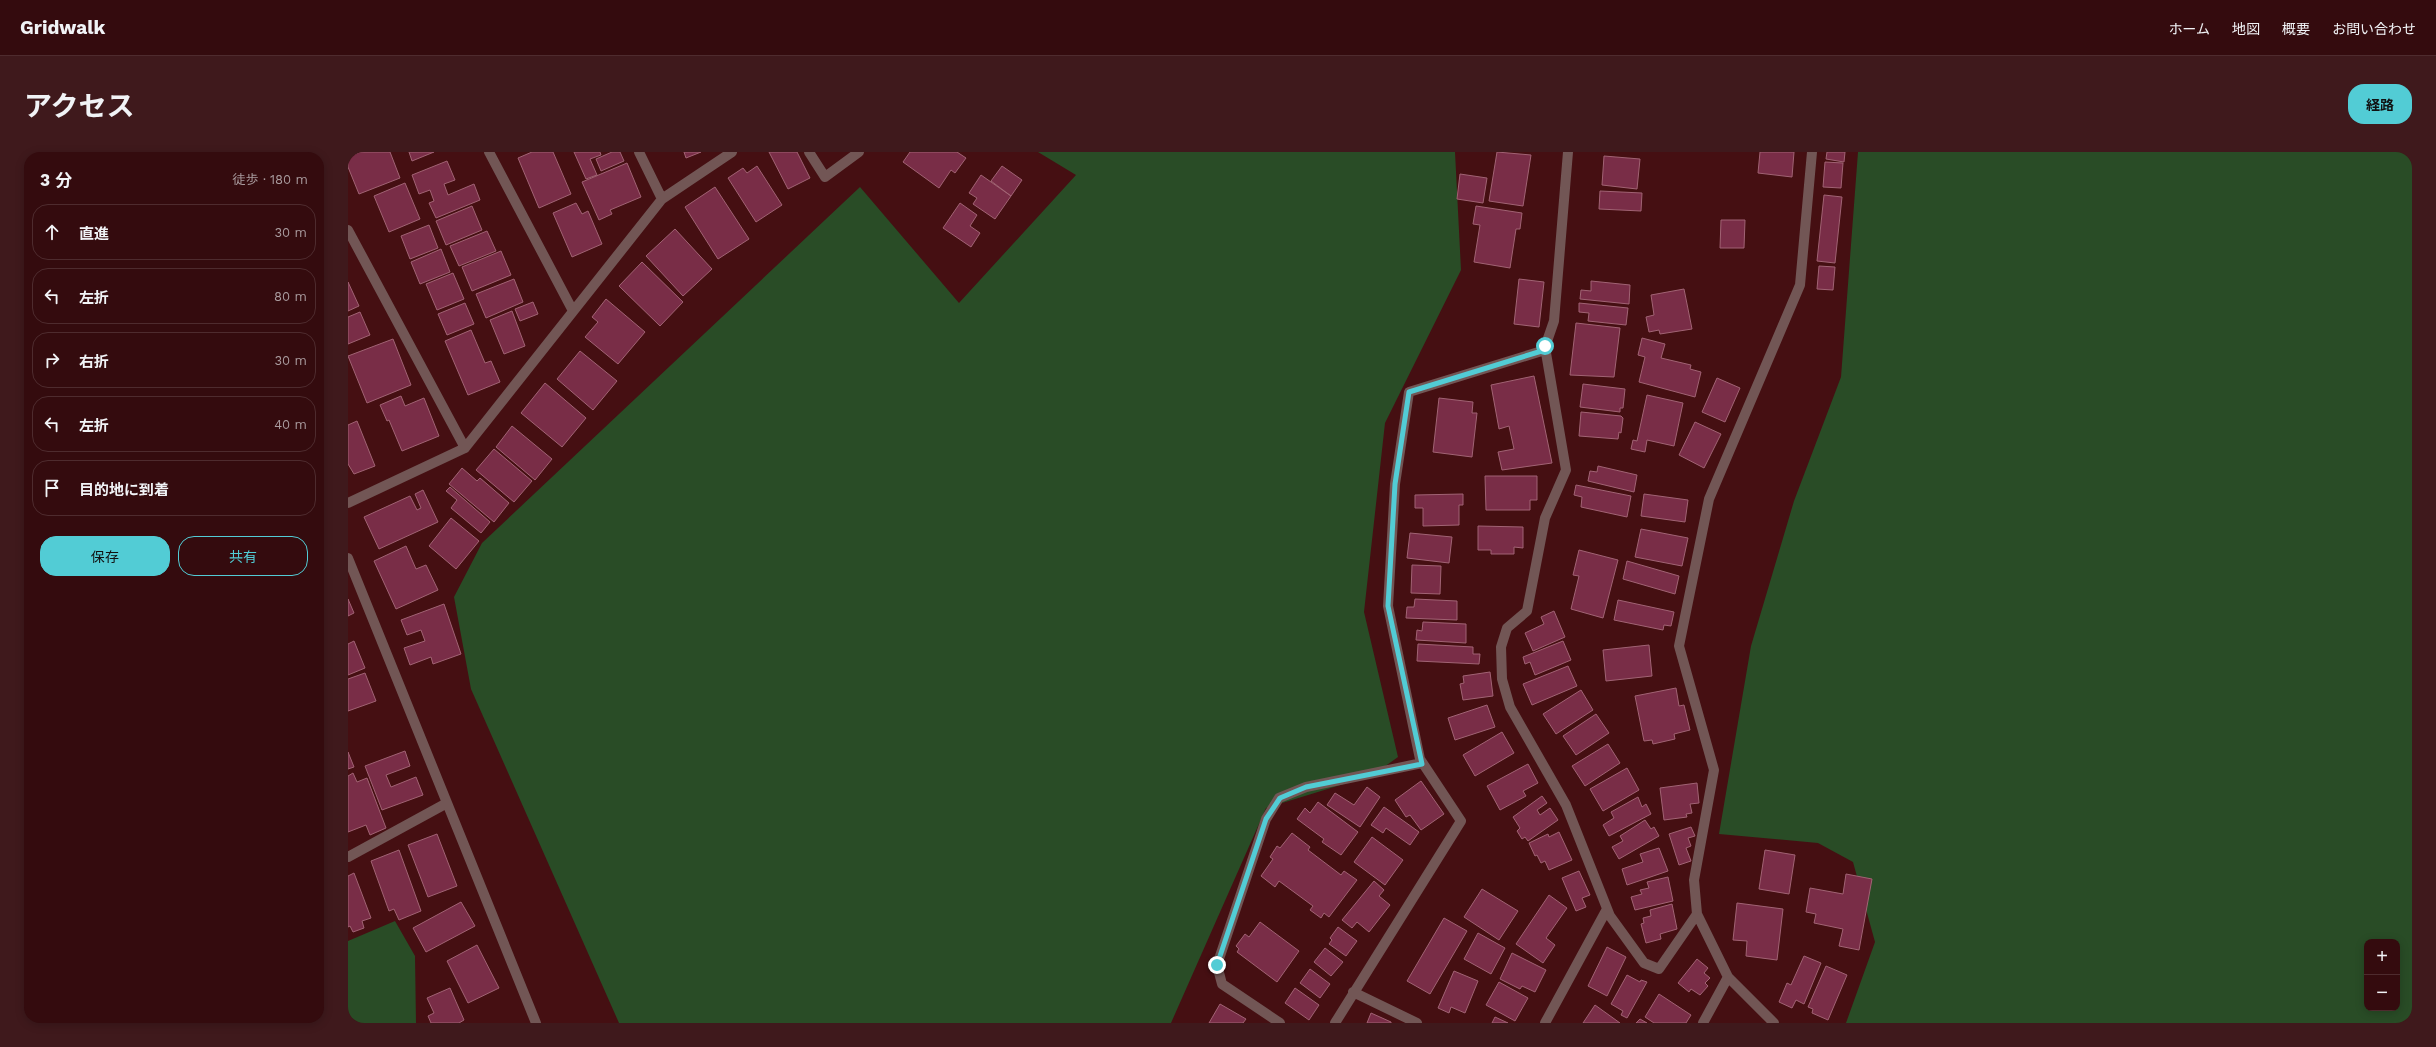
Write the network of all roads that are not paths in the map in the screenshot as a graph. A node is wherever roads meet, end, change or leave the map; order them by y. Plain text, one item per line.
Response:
1 (489, 152) edge
2 (639, 152) edge
3 (732, 152) edge
4 (809, 152) edge
5 (859, 152) edge
6 (1568, 152) edge
7 (1812, 152) edge
8 (662, 199) junction
9 (348, 230) edge
10 (573, 310) junction
11 (1545, 350) junction
12 (464, 448) junction
13 (348, 503) edge
14 (348, 558) edge
15 (1422, 764) junction
16 (447, 803) junction
17 (348, 857) edge
18 (1608, 909) junction
19 (1697, 914) junction
20 (1728, 977) junction
21 (1353, 992) junction
22 (536, 1023) edge
23 (1280, 1023) edge
24 (1335, 1023) edge
25 (1417, 1023) edge
26 (1545, 1023) edge
27 (1703, 1023) edge
28 (1774, 1023) edge

1 - 10 street
2 - 8 street
3 - 8 street
4 - 5 street
6 - 11 street
7 - 19 street
8 - 10 street
9 - 12 street
10 - 12 street
11 - 15 street
11 - 18 street
12 - 13 street
14 - 16 street
15 - 21 street
15 - 23 street
16 - 17 street
16 - 22 street
18 - 19 street
18 - 26 street
19 - 20 street
20 - 27 street
20 - 28 street
21 - 24 street
21 - 25 street

